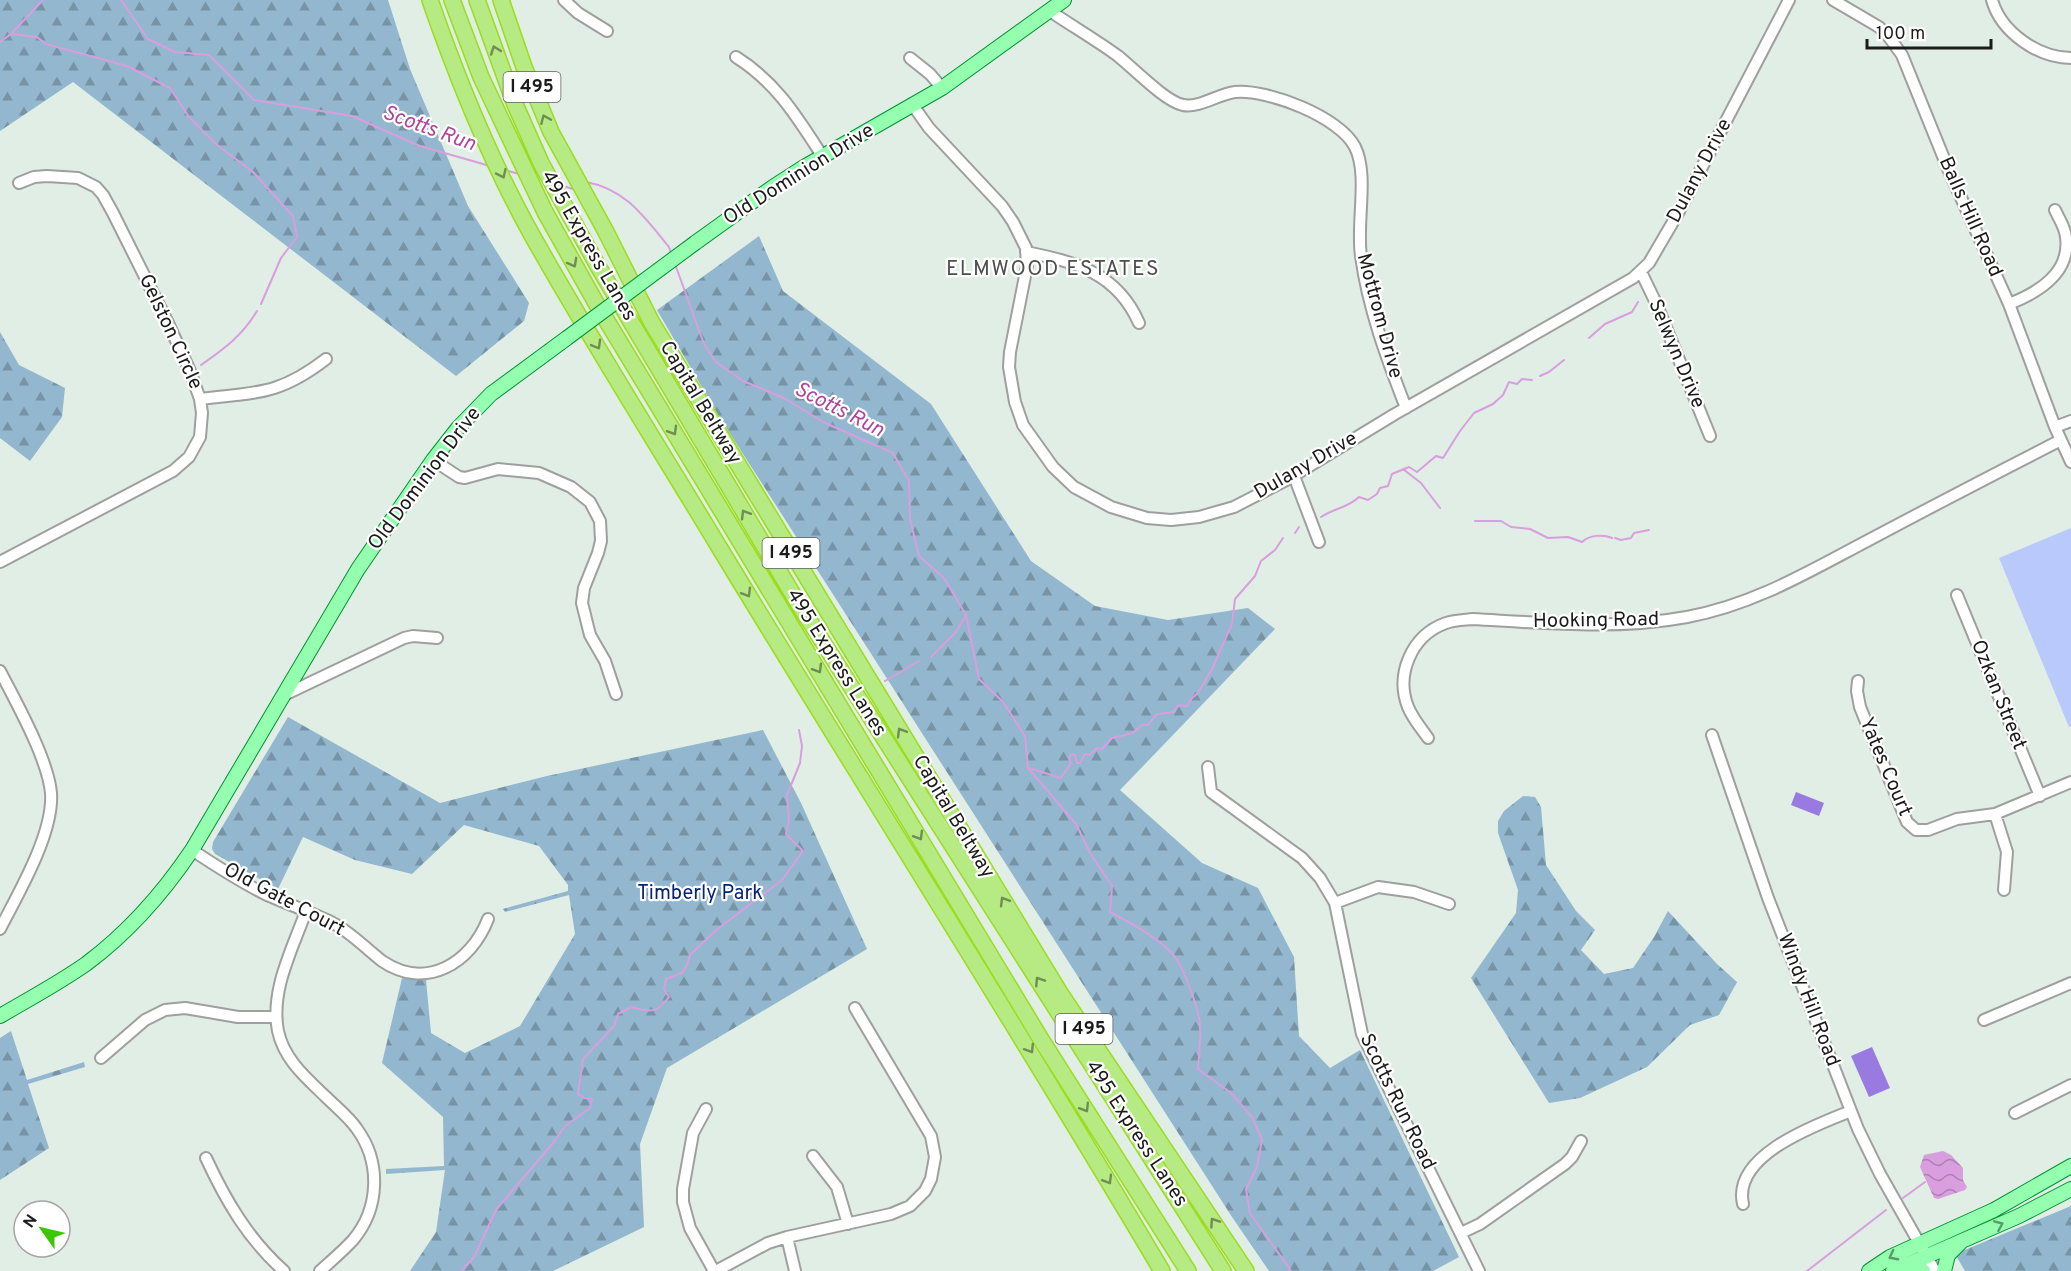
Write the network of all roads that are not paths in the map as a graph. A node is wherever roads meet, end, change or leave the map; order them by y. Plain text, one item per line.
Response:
1 (430, 0) edge
2 (452, 0) edge
3 (477, 0) edge
4 (501, 0) edge
5 (564, 0) edge
6 (1064, 0) edge
7 (1789, 0) edge
8 (1833, 0) edge
9 (1992, 0) edge
10 (1050, 11) junction
11 (607, 31) dead end
12 (736, 57) dead end
13 (910, 58) dead end
14 (2071, 58) edge
15 (942, 88) junction
16 (912, 104) junction
17 (823, 157) junction
18 (19, 183) dead end
19 (2055, 210) dead end
20 (1026, 252) junction
21 (1641, 272) junction
22 (2008, 304) junction
23 (1139, 323) dead end
24 (326, 359) dead end
25 (200, 399) junction
26 (1406, 408) junction
27 (2071, 421) edge
28 (2055, 428) junction
29 (1710, 436) dead end
30 (2061, 440) junction
31 (433, 460) junction
32 (2071, 462) edge
33 (1294, 476) junction
34 (1319, 542) dead end
35 (0, 562) edge
36 (1957, 595) dead end
37 (437, 638) dead end
38 (0, 671) edge
39 (1858, 681) dead end
40 (616, 694) dead end
41 (282, 696) junction
42 (1712, 735) dead end
43 (1428, 738) dead end
44 (1208, 767) dead end
45 (2071, 782) edge
46 (2040, 796) junction
47 (1995, 814) junction
48 (192, 850) junction
49 (2004, 890) dead end
50 (1335, 903) junction
51 (1449, 904) dead end
52 (306, 911) junction
53 (488, 919) dead end
54 (0, 929) edge
55 (2071, 983) edge
56 (855, 1008) dead end
57 (0, 1016) edge
58 (276, 1017) junction
59 (1984, 1020) dead end
60 (101, 1058) dead end
61 (2071, 1085) edge
62 (706, 1109) dead end
63 (1851, 1111) junction
64 (2015, 1113) dead end
65 (1581, 1141) dead end
66 (813, 1156) dead end
67 (206, 1158) dead end
68 (2071, 1166) edge
69 (2071, 1189) edge
70 (1743, 1204) dead end
71 (848, 1224) junction
72 (1461, 1233) junction
73 (1970, 1236) junction
74 (788, 1237) junction
75 (1922, 1250) junction
76 (284, 1271) edge
77 (320, 1271) edge
78 (715, 1271) edge
79 (795, 1271) edge
80 (1162, 1271) edge
81 (1188, 1271) edge
82 (1223, 1271) edge
83 (1246, 1271) edge
84 (1479, 1271) edge
85 (1869, 1271) edge
86 (1893, 1271) edge
87 (1899, 1271) edge
88 (1923, 1271) edge
89 (1935, 1271) edge
90 (1944, 1271) edge

1 -> 80 highway, I 495
2 -> 81 highway, 495 Express Lanes / I 495
82 -> 3 highway, 495 Express Lanes / I 495
83 -> 4 highway, Capital Beltway / I 495
5 - 11 street
6 - 10 main road, Old Dominion Drive
7 - 21 street, Dulany Drive
8 - 22 street, Balls Hill Road
9 - 14 street
10 - 15 main road, Old Dominion Drive
10 - 26 street, Mottrom Drive
12 - 17 street
13 - 15 street
15 - 16 main road, Old Dominion Drive
16 - 17 main road, Old Dominion Drive
16 - 20 street, Dulany Drive
17 - 31 main road, Old Dominion Drive, bridge
18 - 25 street, Gelston Circle
19 - 22 street
20 - 23 street
20 - 33 street, Dulany Drive
21 - 26 street, Dulany Drive
21 - 29 street, Selwyn Drive
22 - 28 street, Balls Hill Road
24 - 25 street
25 - 35 street, Gelston Circle
26 - 33 street, Dulany Drive
27 - 28 street
28 - 30 street, Balls Hill Road
30 - 32 street, Balls Hill Road
30 - 43 street, Hooking Road
31 - 40 street
31 - 41 main road, Old Dominion Drive
33 - 34 street
36 - 46 street, Ozkan Street
37 - 41 street
38 - 54 street
39 - 47 street, Yates Court
41 - 48 main road, Old Dominion Drive
42 - 63 street, Windy Hill Road
44 - 50 street, Scotts Run Road
45 - 46 street, Yates Court
46 - 47 street, Yates Court
47 - 49 street
48 - 52 street, Old Gate Court
48 - 57 main road, Old Dominion Drive
50 - 51 street
50 - 72 street, Scotts Run Road
52 - 53 street, Old Gate Court
52 - 58 street
55 - 59 street
56 - 71 street
58 - 60 street
58 - 77 street
61 - 64 street
62 - 78 street
63 - 70 street
63 - 75 street, Windy Hill Road
65 - 72 street
66 - 71 street
67 - 76 street
68 - 75 main road
73 -> 69 main road
71 - 74 street
72 - 84 street, Scotts Run Road
73 - 75 main road
73 - 90 main road
74 - 78 street
74 - 79 street
75 -> 85 main road
75 - 86 main road
75 - 89 street, Windy Hill Road
87 - 88 main road

